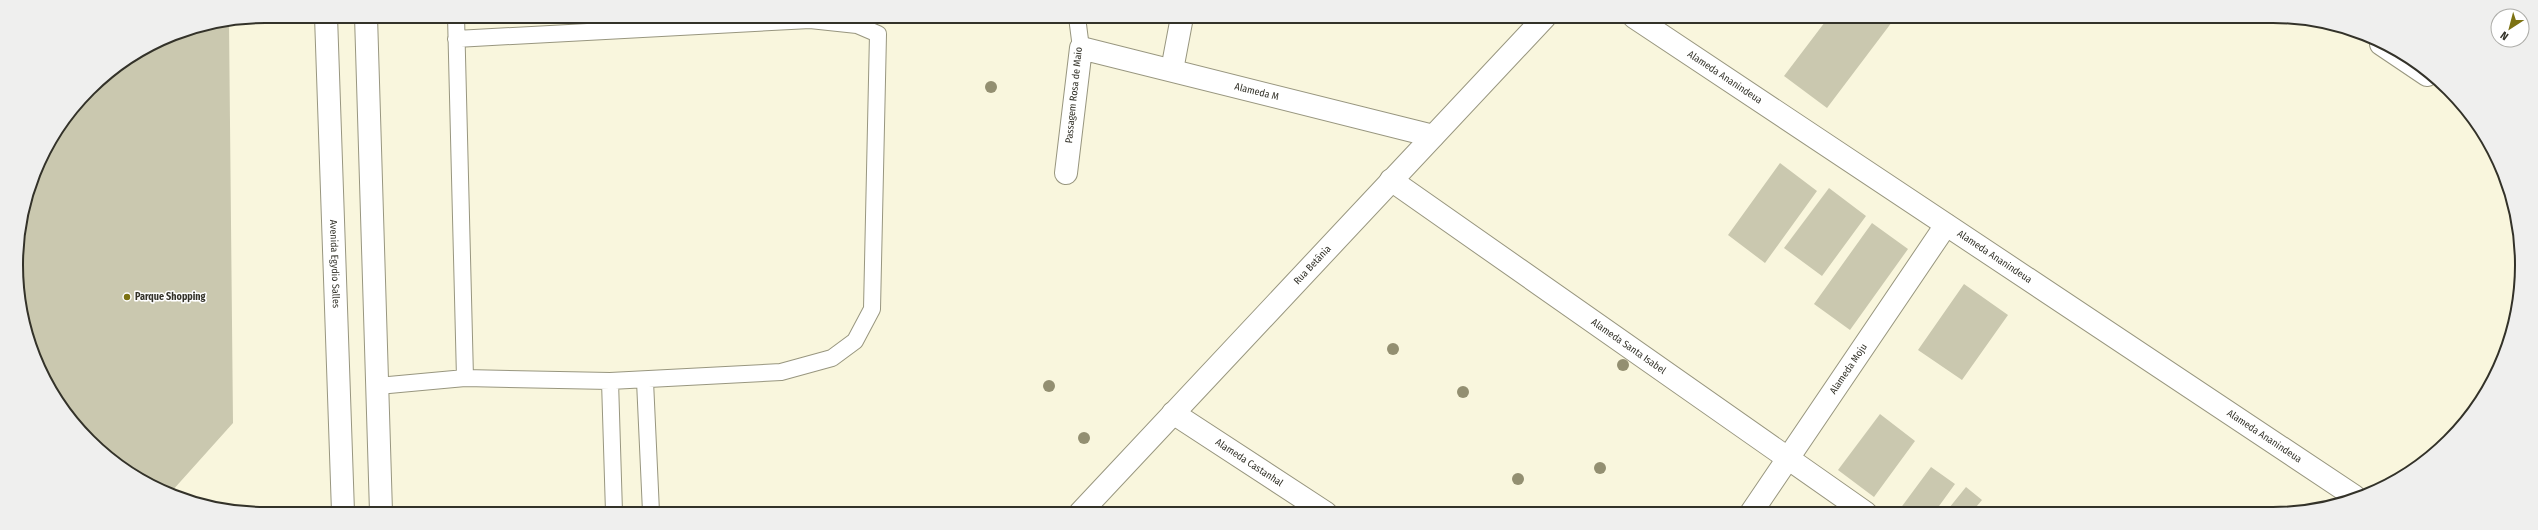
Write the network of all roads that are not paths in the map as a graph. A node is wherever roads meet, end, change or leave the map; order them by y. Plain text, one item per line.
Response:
1 (326, 23) edge
2 (366, 23) edge
3 (456, 23) edge
4 (754, 23) edge
5 (860, 23) edge
6 (1078, 23) edge
7 (1181, 23) edge
8 (1539, 23) edge
9 (1643, 23) edge
10 (456, 39) junction
11 (1081, 48) junction
12 (1172, 70) junction
13 (1433, 136) junction
14 (1066, 172) dead end
15 (1391, 180) junction
16 (1946, 225) junction
17 (465, 378) junction
18 (645, 380) junction
19 (610, 381) junction
20 (378, 386) junction
21 (1173, 413) junction
22 (1788, 459) junction
23 (2351, 494) edge
24 (342, 507) edge
25 (381, 507) edge
26 (614, 507) edge
27 (651, 507) edge
28 (1085, 507) edge
29 (1317, 507) edge
30 (1754, 507) edge
31 (1857, 507) edge

1 - 24 street, Avenida Egydio Salles
2 - 20 street
3 - 10 lane
4 - 10 lane
5 - 18 lane
6 - 11 lane, Passagem Rosa de Maio
7 - 12 street
8 - 13 street, Rua Betânia
9 - 16 street, Alameda Ananindeua
10 - 17 lane
11 - 12 street, Alameda M
11 - 14 street, Passagem Rosa de Maio
12 - 13 street, Alameda M
13 - 15 street, Rua Betânia
15 - 21 street, Rua Betânia
15 - 22 street, Alameda Santa Isabel
16 - 22 street, Alameda Moju
16 - 23 street, Alameda Ananindeua
17 - 19 lane
17 - 20 lane
18 - 19 lane
18 - 27 lane
19 - 26 lane
20 - 25 street
21 - 28 street, Rua Betânia
21 - 29 street, Alameda Castanhal
22 - 30 street, Alameda Moju
22 - 31 street, Alameda Santa Isabel

